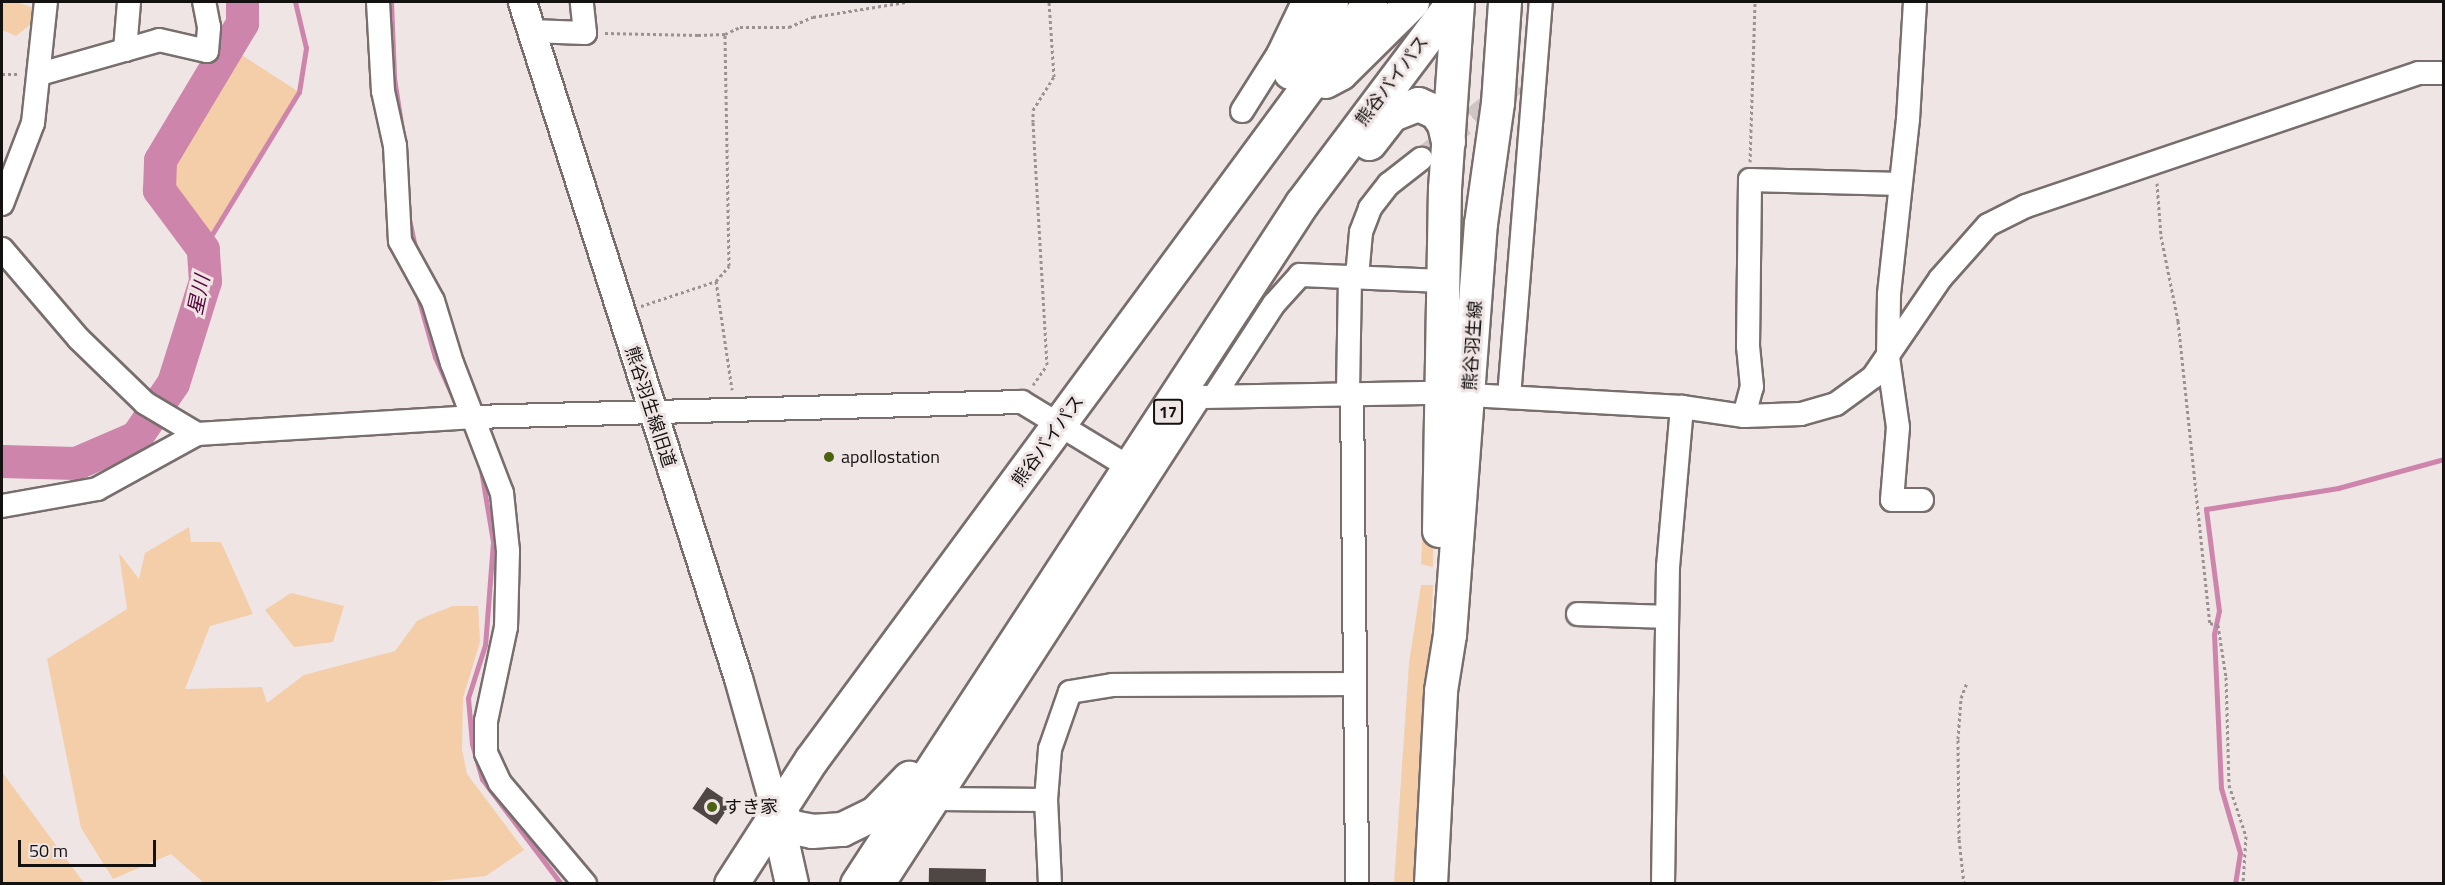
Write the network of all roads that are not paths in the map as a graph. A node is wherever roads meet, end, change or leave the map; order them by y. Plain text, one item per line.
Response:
1 (46, 2) edge
2 (129, 2) edge
3 (204, 2) edge
4 (378, 2) edge
5 (522, 2) edge
6 (582, 2) edge
7 (1303, 2) edge
8 (1331, 2) edge
9 (1370, 2) edge
10 (1412, 2) edge
11 (1455, 2) edge
12 (1486, 2) edge
13 (1505, 2) edge
14 (1529, 2) edge
15 (1540, 2) edge
16 (1915, 2) edge
17 (531, 31) junction
18 (125, 50) junction
19 (2444, 73) edge
20 (40, 74) junction
21 (1298, 97) junction
22 (1242, 111) dead end
23 (1448, 142) junction
24 (1256, 155) junction
25 (1421, 159) tunnel mouth
26 (1900, 184) junction
27 (1302, 203) junction
28 (2, 204) edge
29 (2, 249) edge
30 (1354, 277) junction
31 (1443, 281) junction
32 (1519, 284) junction
33 (1442, 320) junction
34 (1888, 357) junction
35 (1350, 392) junction
36 (1455, 394) junction
37 (1214, 396) junction
38 (1509, 397) junction
39 (1683, 407) junction
40 (651, 411) junction
41 (1744, 416) junction
42 (475, 417) junction
43 (1061, 423) junction
44 (189, 431) junction
45 (1132, 469) junction
46 (1922, 500) dead end
47 (2, 506) edge
48 (1578, 615) dead end
49 (1667, 617) junction
50 (1353, 684) junction
51 (975, 705) junction
52 (938, 799) junction
53 (1046, 800) junction
54 (776, 813) junction
55 (585, 884) edge
56 (731, 884) edge
57 (792, 884) edge
58 (858, 884) edge
59 (884, 884) edge
60 (1050, 884) edge
61 (1358, 884) edge
62 (1431, 884) edge
63 (1663, 884) edge

1 - 20 street
2 - 18 street
3 - 18 street
4 - 42 street
5 - 17 street, 熊谷羽生線旧道
6 - 17 street
7 - 22 street
8 - 24 highway
9 - 21 highway, 熊谷バイパス
10 - 21 highway
11 - 23 main road, 熊谷羽生線
11 - 27 highway, 熊谷バイパス / 17
12 - 33 main road
13 - 36 main road, 熊谷羽生線
14 - 32 street
15 - 32 street
16 - 26 street
17 - 40 street, 熊谷羽生線旧道
18 - 20 street
19 - 34 street
20 - 28 street
21 - 24 highway, 熊谷バイパス
23 - 27 highway
23 - 31 main road, 熊谷羽生線
24 - 43 highway, 熊谷バイパス
25 - 30 street
26 - 34 street
26 - 41 street
27 - 45 highway, 熊谷バイパス / 17
29 - 44 street
30 - 31 street
30 - 35 street
30 - 37 street
31 - 33 main road, 熊谷羽生線
32 - 38 street
33 - 36 main road, 熊谷羽生線
34 - 41 street
34 - 46 street
35 - 36 street
35 - 37 street
35 - 50 street
36 - 38 street
36 - 62 main road, 熊谷羽生線
37 - 52 street
38 - 39 street
39 - 41 street
39 - 49 street
40 - 42 street
40 - 43 street
40 - 54 street, 熊谷羽生線旧道
42 - 44 street
42 - 55 street
43 - 45 street
43 - 54 highway, 熊谷バイパス
44 - 47 street
45 - 51 highway, 熊谷バイパス / 17
48 - 49 street
49 - 63 street
50 - 53 street
50 - 61 street
51 - 54 highway
51 - 58 highway, 熊谷バイパス / 17
52 - 53 street
52 - 59 street
53 - 60 street
54 - 56 highway, 熊谷バイパス
54 - 57 main road

